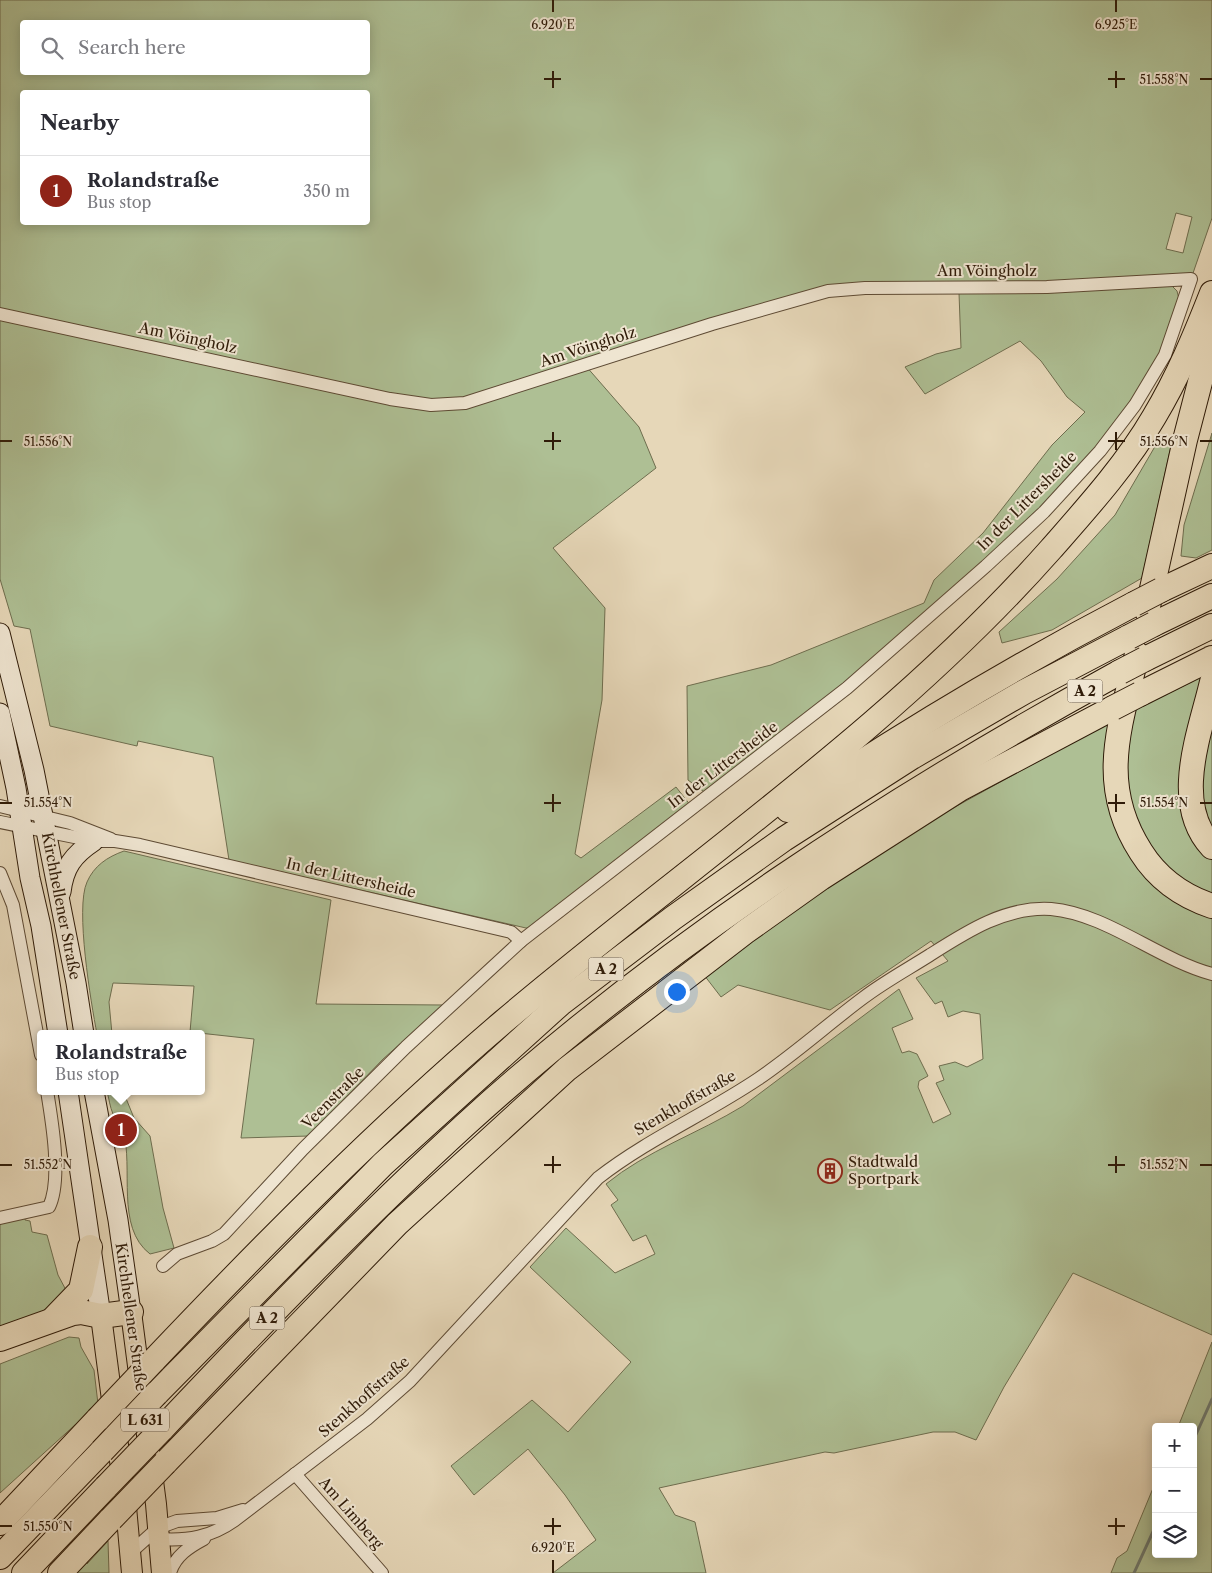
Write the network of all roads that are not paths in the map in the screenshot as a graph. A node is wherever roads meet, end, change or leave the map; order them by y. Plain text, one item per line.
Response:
1 (1191, 280) joint
2 (1212, 293) edge
3 (0, 314) edge
4 (1212, 336) edge
5 (1212, 566) edge
6 (1212, 596) edge
7 (1212, 626) edge
8 (0, 634) edge
9 (1211, 667) edge
10 (0, 713) edge
11 (7, 745) junction
12 (0, 781) edge
13 (0, 806) edge
14 (21, 819) junction
15 (0, 822) edge
16 (44, 823) junction
17 (94, 841) junction
18 (116, 842) junction
19 (1212, 847) edge
20 (797, 867) junction
21 (0, 873) edge
22 (60, 901) junction
23 (1212, 906) edge
24 (521, 942) junction
25 (572, 966) junction
26 (696, 970) junction
27 (1212, 974) edge
28 (57, 1030) edge
29 (83, 1030) edge
30 (37, 1032) edge
31 (48, 1095) edge
32 (69, 1095) edge
33 (95, 1095) edge
34 (0, 1218) edge
35 (90, 1247) junction
36 (163, 1266) dead end
37 (131, 1312) junction
38 (101, 1316) junction
39 (54, 1319) junction
40 (0, 1339) edge
41 (0, 1355) edge
42 (296, 1474) junction
43 (21, 1501) junction
44 (119, 1502) junction
45 (156, 1504) junction
46 (250, 1507) junction
47 (0, 1519) edge
48 (184, 1520) junction
49 (0, 1523) edge
50 (218, 1532) junction
51 (155, 1534) junction
52 (130, 1553) junction
53 (0, 1557) edge
54 (24, 1573) edge
55 (60, 1573) edge
56 (132, 1573) edge
57 (162, 1573) edge
58 (170, 1573) edge
59 (382, 1573) edge

1 - 3 street, Am Vöingholz
1 - 24 street, In der Littersheide
2 - 25 highway
4 - 23 highway
5 - 25 highway, bridge
6 - 53 highway, A 2, bridge
7 - 20 highway, A 2, bridge
8 - 16 main road, Kirchhellener Straße
9 - 19 highway
9 - 26 highway, bridge
10 - 11 main road, Kirchhellener Straße
11 - 12 main road
11 - 14 main road, Kirchhellener Straße
13 - 14 street
14 - 15 street
14 - 16 street, In der Littersheide
14 - 28 main road, Kirchhellener Straße
16 - 17 street, In der Littersheide
16 - 18 street, In der Littersheide
16 - 22 main road, Kirchhellener Straße
17 - 18 street, In der Littersheide
17 - 22 main road
18 - 24 street, In der Littersheide
20 - 26 highway
20 - 44 highway, A 2, bridge
21 - 30 street
22 - 29 main road, Kirchhellener Straße
24 - 36 street, Veenstraße
25 - 43 highway, bridge
26 - 44 highway, bridge
27 - 42 street, Stenkhoffstraße
31 - 34 street
32 - 35 main road, Kirchhellener Straße / L 631
33 - 37 main road, Kirchhellener Straße / L 631
35 - 38 main road, Kirchhellener Straße / L 631
35 - 39 highway
37 - 38 highway
37 - 45 main road, Kirchhellener Straße / L 631
38 - 39 highway
38 - 41 highway
38 - 44 main road, Kirchhellener Straße / L 631
39 - 40 highway
42 - 46 street, Stenkhoffstraße
42 - 59 street, Am Limberg
43 - 47 highway
43 - 49 highway
44 - 51 main road, Kirchhellener Straße
44 - 52 main road, Kirchhellener Straße / L 631
44 - 54 highway, A 2
44 - 55 highway
45 - 48 street
45 - 51 main road, Kirchhellener Straße / L 631
46 - 48 street, Stenkhoffstraße
46 - 50 street, Stenkhoffstraße
48 - 51 street, Stenkhoffstraße
50 - 51 street, Stenkhoffstraße
50 - 58 street
51 - 52 street, Stenkhoffstraße
51 - 57 main road, Kirchhellener Straße / L 631
52 - 56 main road, Kirchhellener Straße / L 631

